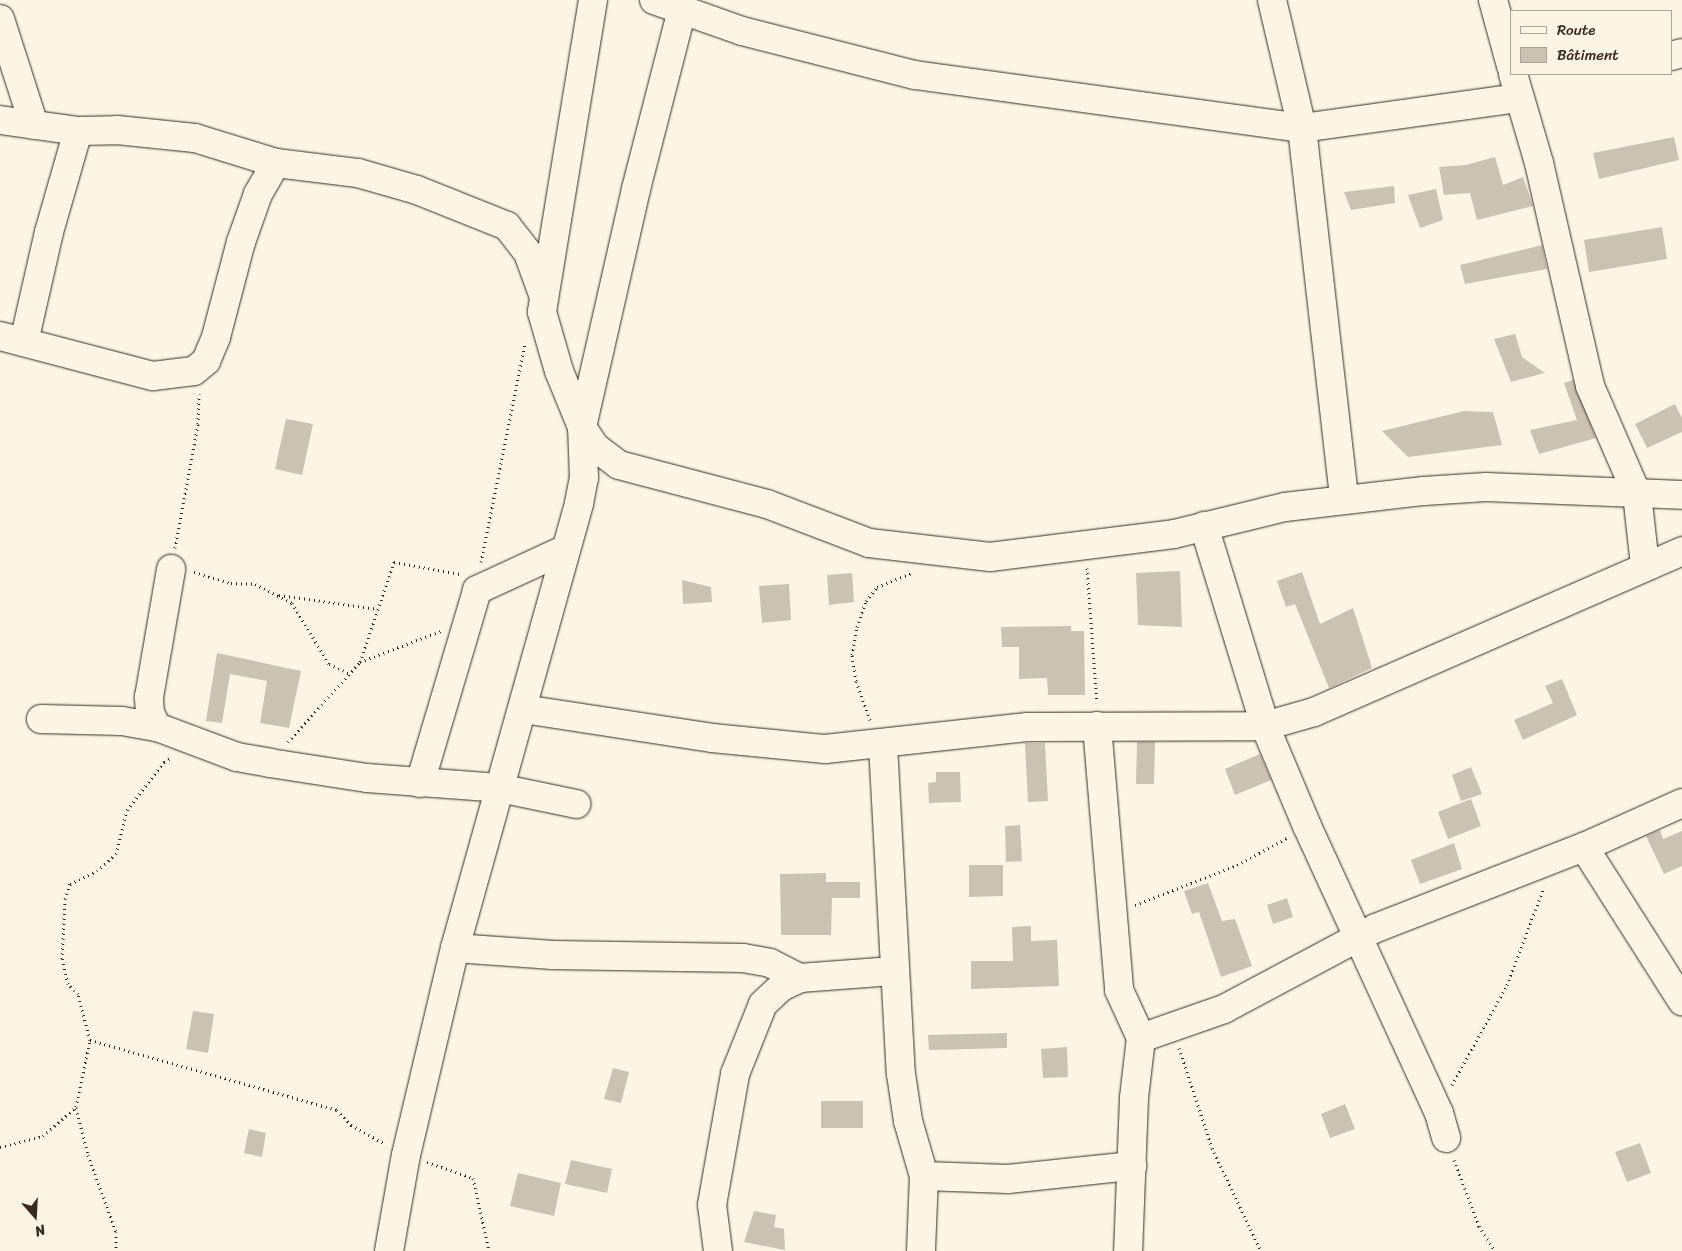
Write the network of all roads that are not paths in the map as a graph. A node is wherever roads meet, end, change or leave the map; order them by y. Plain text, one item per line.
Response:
1 (593, 0) edge
2 (654, 0) edge
3 (1272, 0) edge
4 (1493, 0) edge
5 (682, 10) junction
6 (0, 19) edge
7 (1510, 62) edge
8 (1516, 86) edge
9 (0, 120) edge
10 (34, 125) junction
11 (1302, 128) junction
12 (78, 131) junction
13 (276, 164) junction
14 (543, 305) junction
15 (12, 339) edge
16 (582, 427) junction
17 (1636, 494) junction
18 (1682, 495) edge
19 (1344, 498) junction
20 (1204, 526) junction
21 (564, 550) junction
22 (1682, 552) edge
23 (1645, 566) junction
24 (171, 569) road end
25 (523, 709) junction
26 (40, 719) dead end
27 (1097, 726) junction
28 (1265, 726) junction
29 (157, 727) junction
30 (883, 745) junction
31 (420, 783) junction
32 (499, 788) junction
33 (1682, 803) edge
34 (576, 804) dead end
35 (1584, 847) junction
36 (1360, 935) junction
37 (455, 948) junction
38 (893, 971) junction
39 (800, 978) junction
40 (1682, 1001) edge
41 (1141, 1038) junction
42 (1442, 1126) road end
43 (1132, 1166) junction
44 (924, 1176) junction
45 (389, 1251) edge
46 (718, 1251) edge
47 (921, 1251) edge
48 (1128, 1251) edge

1 - 14 street
2 - 5 street
3 - 11 street
4 - 7 street
5 - 11 street
5 - 16 street
6 - 10 street
8 - 11 street
8 - 17 street
9 - 10 street
10 - 12 street
11 - 19 street
12 - 13 street
12 - 15 street
13 - 14 street
13 - 15 street
14 - 16 street
16 - 20 street
16 - 21 street
17 - 18 street
17 - 19 street
17 - 23 street
19 - 20 street
20 - 28 street
21 - 25 street
21 - 31 street
22 - 23 street
23 - 28 street
24 - 29 street
25 - 30 street
25 - 32 street
26 - 29 street
27 - 28 street
27 - 30 street
27 - 41 street
28 - 36 street
29 - 31 street
30 - 38 street
31 - 32 street
32 - 34 street
32 - 37 street
33 - 35 street
35 - 36 street
35 - 40 street
36 - 41 street
36 - 42 street
37 - 39 street
37 - 45 street
38 - 39 street
38 - 44 street
39 - 46 street
41 - 43 street
43 - 44 street
43 - 48 street
44 - 47 street

